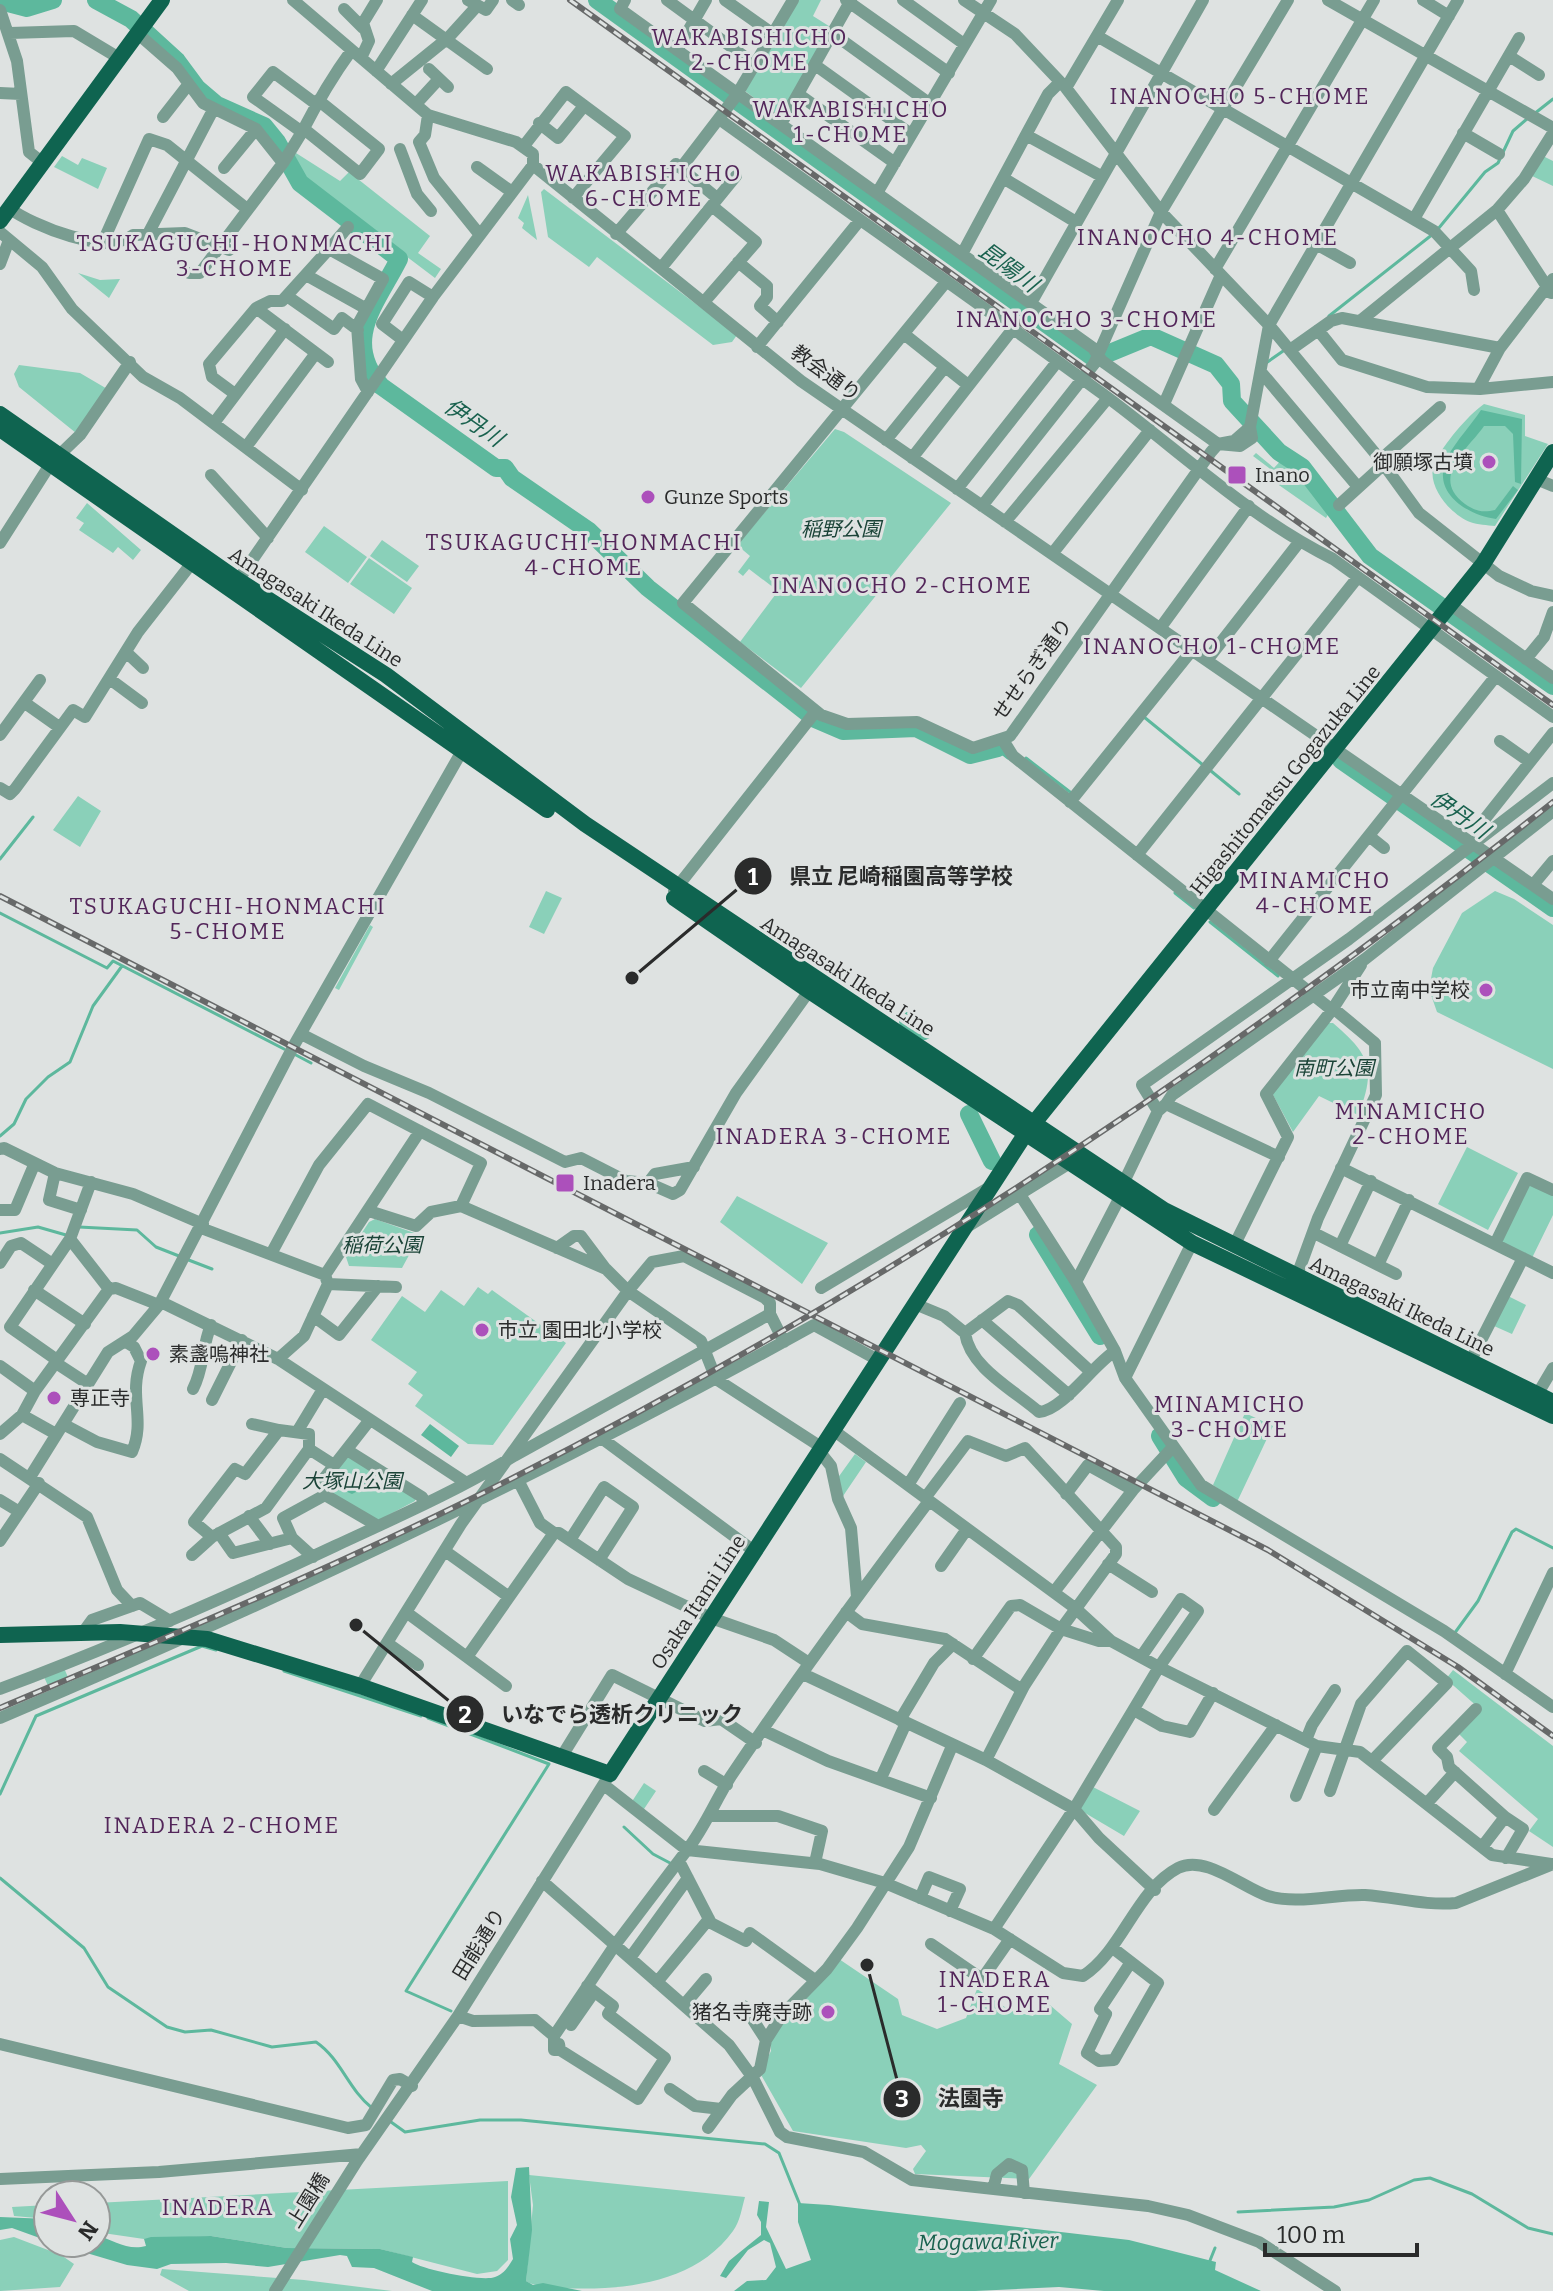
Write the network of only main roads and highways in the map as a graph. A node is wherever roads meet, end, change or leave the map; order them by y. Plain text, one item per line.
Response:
1 (162, 0) edge
2 (5, 214) edge
3 (0, 414) edge
4 (0, 429) edge
5 (1553, 452) edge
6 (56, 460) junction
7 (1030, 1128) junction
8 (1122, 1190) junction
9 (1294, 1284) junction
10 (1534, 1400) junction
11 (1553, 1402) edge
12 (1553, 1416) edge
13 (0, 1635) edge

1 - 2 main road
3 - 6 main road, Amagasaki Ikeda Line
4 - 6 main road, Amagasaki Ikeda Line
5 - 7 main road, Higashitomatsu Gogazuka Line
6 - 7 main road, Amagasaki Ikeda Line
7 - 8 main road, Amagasaki Ikeda Line
7 - 8 main road, Amagasaki Ikeda Line
7 - 13 main road, Osaka Itami Line
8 - 9 main road, Amagasaki Ikeda Line
8 - 9 main road, Amagasaki Ikeda Line
9 - 10 main road, Amagasaki Ikeda Line
9 - 10 main road, Amagasaki Ikeda Line
10 - 11 main road, Amagasaki Ikeda Line
10 - 12 main road, Amagasaki Ikeda Line

